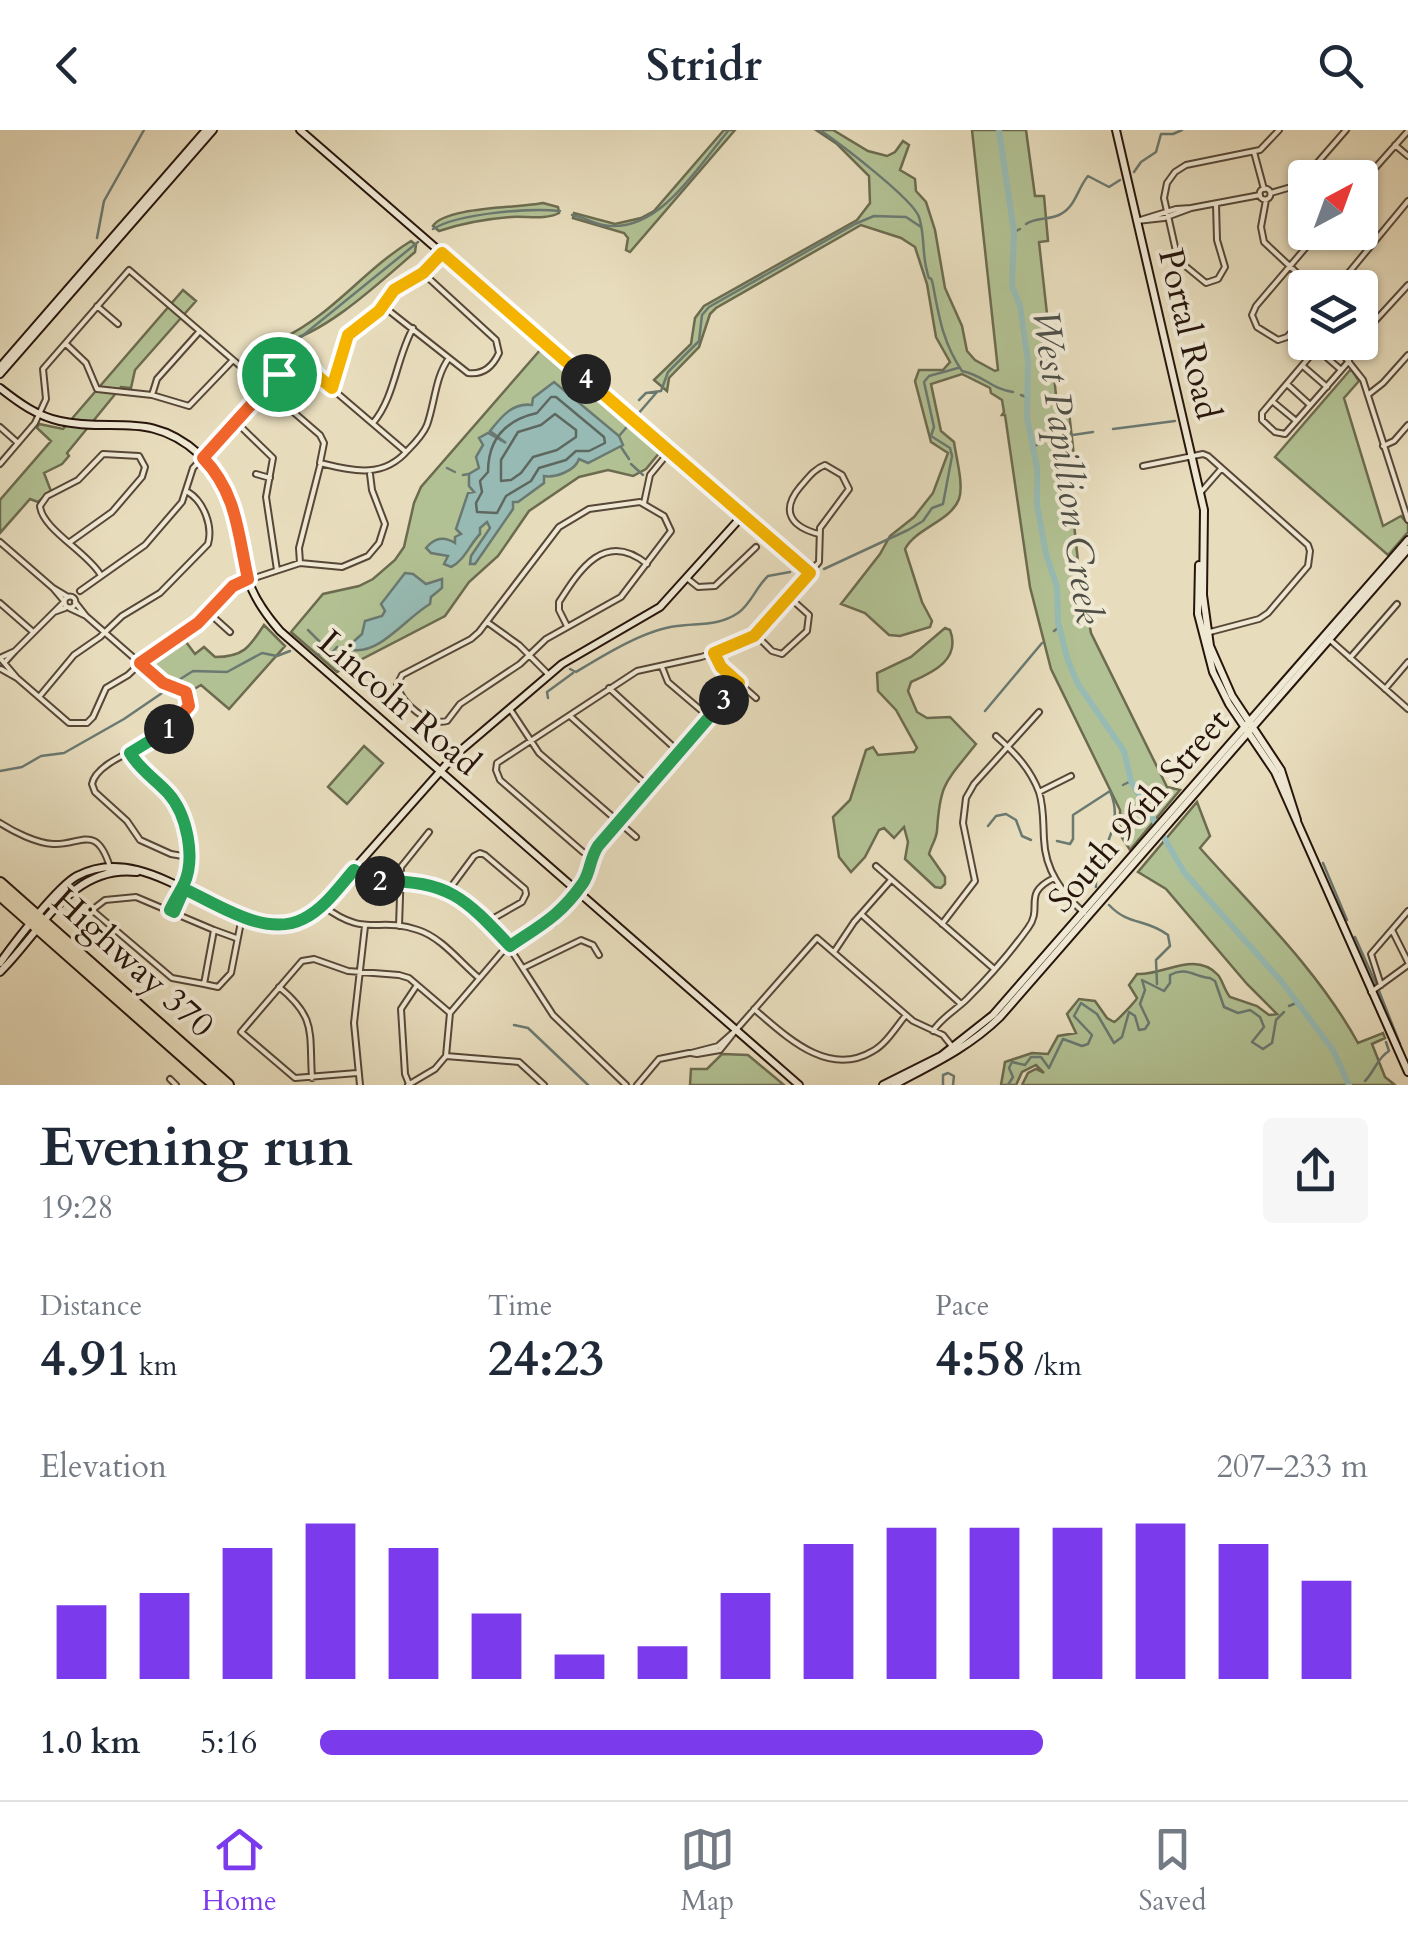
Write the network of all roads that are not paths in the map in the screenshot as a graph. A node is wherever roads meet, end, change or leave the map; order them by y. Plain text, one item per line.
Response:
1 (210, 130) edge
2 (300, 130) edge
3 (1116, 130) edge
4 (1279, 130) edge
5 (1346, 130) edge
6 (1408, 130) edge
7 (1395, 145) junction
8 (1254, 152) junction
9 (1408, 156) edge
10 (1378, 165) edge
11 (1264, 188) junction
12 (1271, 193) junction
13 (1260, 195) junction
14 (1266, 200) junction
15 (1408, 200) edge
16 (1216, 204) junction
17 (1167, 214) junction
18 (1137, 222) junction
19 (1304, 250) edge
20 (442, 253) junction
21 (1290, 267) junction
22 (1293, 270) edge
23 (1351, 270) edge
24 (423, 273) junction
25 (1408, 285) edge
26 (98, 306) junction
27 (383, 306) junction
28 (1378, 318) edge
29 (118, 324) dead end
30 (413, 328) junction
31 (200, 330) junction
32 (1288, 334) edge
33 (65, 344) junction
34 (1408, 355) edge
35 (449, 358) junction
36 (233, 360) junction
37 (1307, 360) edge
38 (1330, 360) edge
39 (1349, 361) joint
40 (0, 366) edge
41 (1302, 366) junction
42 (1341, 370) junction
43 (0, 374) edge
44 (1287, 384) junction
45 (1326, 386) junction
46 (0, 388) edge
47 (267, 388) junction
48 (332, 388) junction
49 (1368, 394) junction
50 (152, 395) junction
51 (1272, 400) junction
52 (1310, 405) junction
53 (39, 414) junction
54 (1296, 421) junction
55 (237, 423) junction
56 (373, 423) junction
57 (1408, 425) edge
58 (0, 427) edge
59 (18, 443) junction
60 (1383, 446) junction
61 (406, 452) junction
62 (669, 452) junction
63 (1192, 456) junction
64 (203, 458) junction
65 (320, 463) junction
66 (0, 464) edge
67 (1144, 466) dead end
68 (1222, 468) junction
69 (370, 472) junction
70 (256, 474) dead end
71 (270, 478) junction
72 (188, 492) junction
73 (1201, 492) junction
74 (1408, 493) edge
75 (1398, 497) junction
76 (644, 503) junction
77 (1405, 509) edge
78 (742, 515) junction
79 (1408, 520) edge
80 (820, 534) junction
81 (1408, 540) edge
82 (0, 542) edge
83 (70, 542) junction
84 (756, 547) dead end
85 (1408, 549) edge
86 (300, 563) junction
87 (647, 564) junction
88 (278, 570) junction
89 (810, 573) junction
90 (100, 574) junction
91 (248, 579) junction
92 (688, 579) junction
93 (790, 597) junction
94 (69, 602) junction
95 (0, 603) edge
96 (1396, 604) dead end
97 (209, 613) junction
98 (487, 622) junction
99 (567, 627) junction
100 (32, 631) junction
101 (230, 632) dead end
102 (105, 633) junction
103 (1204, 633) junction
104 (756, 635) junction
105 (1327, 638) junction
106 (714, 653) junction
107 (528, 654) junction
108 (1350, 658) junction
109 (1408, 662) edge
110 (2, 663) edge
111 (140, 663) junction
112 (662, 665) junction
113 (549, 675) junction
114 (739, 683) junction
115 (609, 688) junction
116 (1385, 689) junction
117 (39, 697) junction
118 (756, 698) dead end
119 (509, 708) junction
120 (1408, 709) edge
121 (1039, 712) dead end
122 (570, 715) junction
123 (709, 717) junction
124 (1249, 726) junction
125 (996, 736) dead end
126 (530, 740) junction
127 (1008, 746) junction
128 (679, 752) junction
129 (130, 753) junction
130 (440, 772) junction
131 (1071, 776) dead end
132 (649, 786) junction
133 (1039, 792) junction
134 (618, 822) junction
135 (0, 824) edge
136 (429, 832) dead end
137 (636, 836) dead end
138 (593, 855) junction
139 (188, 857) junction
140 (876, 866) dead end
141 (110, 869) junction
142 (354, 870) junction
143 (1054, 878) junction
144 (891, 880) junction
145 (399, 881) junction
146 (0, 883) edge
147 (182, 888) junction
148 (448, 890) junction
149 (578, 892) junction
150 (0, 895) edge
151 (322, 905) junction
152 (172, 911) junction
153 (1408, 911) edge
154 (861, 914) junction
155 (1085, 914) junction
156 (243, 915) junction
157 (39, 922) junction
158 (487, 922) junction
159 (942, 924) junction
160 (364, 926) junction
161 (399, 926) junction
162 (214, 930) junction
163 (1392, 930) junction
164 (236, 938) junction
165 (510, 946) junction
166 (834, 952) junction
167 (599, 955) dead end
168 (0, 963) edge
169 (1408, 964) edge
170 (523, 968) junction
171 (993, 969) junction
172 (0, 972) edge
173 (358, 972) junction
174 (479, 978) junction
175 (204, 984) junction
176 (1381, 984) junction
177 (418, 985) junction
178 (278, 987) junction
179 (1371, 992) junction
180 (961, 1004) junction
181 (754, 1009) junction
182 (450, 1013) junction
183 (906, 1015) junction
184 (736, 1030) junction
185 (934, 1031) junction
186 (955, 1050) junction
187 (446, 1056) junction
188 (1408, 1072) edge
189 (357, 1073) junction
190 (312, 1078) junction
191 (170, 1079) dead end
192 (176, 1085) edge
193 (216, 1085) edge
194 (228, 1085) edge
195 (360, 1085) edge
196 (408, 1085) edge
197 (544, 1085) edge
198 (626, 1085) edge
199 (636, 1085) edge
200 (799, 1085) edge
201 (883, 1085) edge
202 (894, 1085) edge

1 - 40 street
1 - 43 street
2 - 20 street
3 - 18 street, Portal Road
4 - 8 street
5 - 12 street
6 - 7 street
7 - 9 street
7 - 10 street
8 - 11 street
8 - 17 street
11 - 12 street
11 - 13 street
12 - 14 street
13 - 14 street
13 - 16 street
14 - 21 street
15 - 23 street
16 - 17 street
16 - 17 street
17 - 18 street
18 - 63 street, Portal Road
19 - 21 street
20 - 24 street
20 - 62 street
21 - 22 street
21 - 32 street
24 - 27 street
24 - 35 street
25 - 28 street
26 - 29 street
26 - 31 street
26 - 33 street
27 - 30 street
27 - 48 street
30 - 35 street
30 - 56 street
31 - 36 street
31 - 50 street
33 - 50 street
33 - 53 street
34 - 49 street
35 - 61 street
36 - 47 street
36 - 50 street
37 - 41 street
38 - 42 street
39 - 42 street
39 - 49 street
41 - 44 street
41 - 45 street
42 - 45 street
44 - 51 street
44 - 52 street
45 - 52 street
46 - 53 street, Lincoln Road
47 - 48 street
47 - 55 street
47 - 65 street
48 - 56 street
49 - 60 street
51 - 54 street
51 - 54 street
52 - 54 street
53 - 59 street
53 - 64 street, Lincoln Road
55 - 64 street
55 - 71 street
56 - 61 street
57 - 60 street
58 - 59 street
59 - 66 street
60 - 75 street
61 - 69 street
62 - 76 street
62 - 78 street
63 - 67 street
63 - 68 street
63 - 73 street, Portal Road
64 - 72 street
64 - 91 street, Lincoln Road
65 - 69 street
65 - 86 street
68 - 73 street
68 - 103 street
69 - 86 street
70 - 71 street
71 - 88 street
72 - 90 street
72 - 102 street
73 - 103 street, Portal Road
74 - 75 street
75 - 77 street
76 - 87 street
76 - 98 street
77 - 79 street
78 - 89 street
78 - 92 street
80 - 80 street
80 - 89 street
81 - 105 street, South 96th Street
82 - 94 street
83 - 83 street
83 - 90 street
84 - 92 street
85 - 105 street, South 96th Street
86 - 88 street
87 - 99 street
87 - 99 street
88 - 91 street
89 - 93 street
90 - 94 street
91 - 97 street
91 - 130 street, Lincoln Road
92 - 113 street
93 - 104 street
93 - 104 street
94 - 100 street
94 - 102 street
95 - 100 street
96 - 108 street
97 - 101 street
97 - 111 street
98 - 107 street
98 - 107 street
99 - 107 street
100 - 110 street
102 - 111 street
102 - 117 street
103 - 124 street, Portal Road
104 - 106 street
105 - 108 street
105 - 124 street, South 96th Street
106 - 112 street
106 - 114 street
107 - 113 street
108 - 116 street
109 - 116 street
110 - 117 street
111 - 117 street
111 - 129 street
112 - 115 street
112 - 123 street
113 - 119 street
114 - 118 street
114 - 123 street
115 - 122 street
115 - 128 street
116 - 120 street
119 - 126 street
119 - 130 street
121 - 127 street
122 - 126 street
122 - 132 street
123 - 128 street
124 - 155 street, South 96th Street
124 - 179 street, Portal Road
125 - 127 street
126 - 134 street
126 - 138 street
127 - 133 street
127 - 159 street
128 - 132 street
129 - 139 street
129 - 139 street
130 - 142 street
130 - 149 street, Lincoln Road
131 - 133 street
132 - 134 street
133 - 143 street
134 - 137 street
134 - 138 street
135 - 141 street
136 - 145 street
138 - 149 street
139 - 147 street
140 - 144 street
141 - 147 street
141 - 157 street
142 - 145 street
142 - 151 street
143 - 155 street
143 - 171 street
144 - 154 street
144 - 159 street
145 - 148 street
145 - 161 street
146 - 157 highway, Highway 370
147 - 152 street
147 - 156 street
148 - 158 street
148 - 158 street
149 - 165 street
149 - 184 street, Lincoln Road
150 - 157 highway, Highway 370
151 - 156 street
151 - 160 street
152 - 162 street
152 - 175 street
153 - 163 street
154 - 166 street
154 - 180 street
155 - 186 street, South 96th Street
156 - 164 street
157 - 168 street
157 - 172 street
157 - 193 highway, Highway 370
157 - 194 highway, Highway 370
158 - 165 street
159 - 171 street
160 - 161 street
160 - 173 street
161 - 174 street
162 - 164 street
162 - 175 street
163 - 169 street
163 - 176 street
164 - 175 street
165 - 170 street
165 - 174 street
166 - 181 street
166 - 183 street
167 - 170 street
169 - 176 street
170 - 198 street
171 - 180 street
173 - 177 street
173 - 178 street
173 - 189 street
174 - 182 street
176 - 179 street
177 - 182 street
177 - 196 street
178 - 190 street
178 - 190 street
179 - 188 street, Portal Road
180 - 185 street
181 - 183 street
181 - 184 street
182 - 187 street
183 - 185 street
184 - 199 street
184 - 200 street, Lincoln Road
185 - 186 street
186 - 201 street, South 96th Street
186 - 202 street, South 96th Street
187 - 196 street
187 - 197 street
189 - 190 street
189 - 195 street
191 - 192 street

